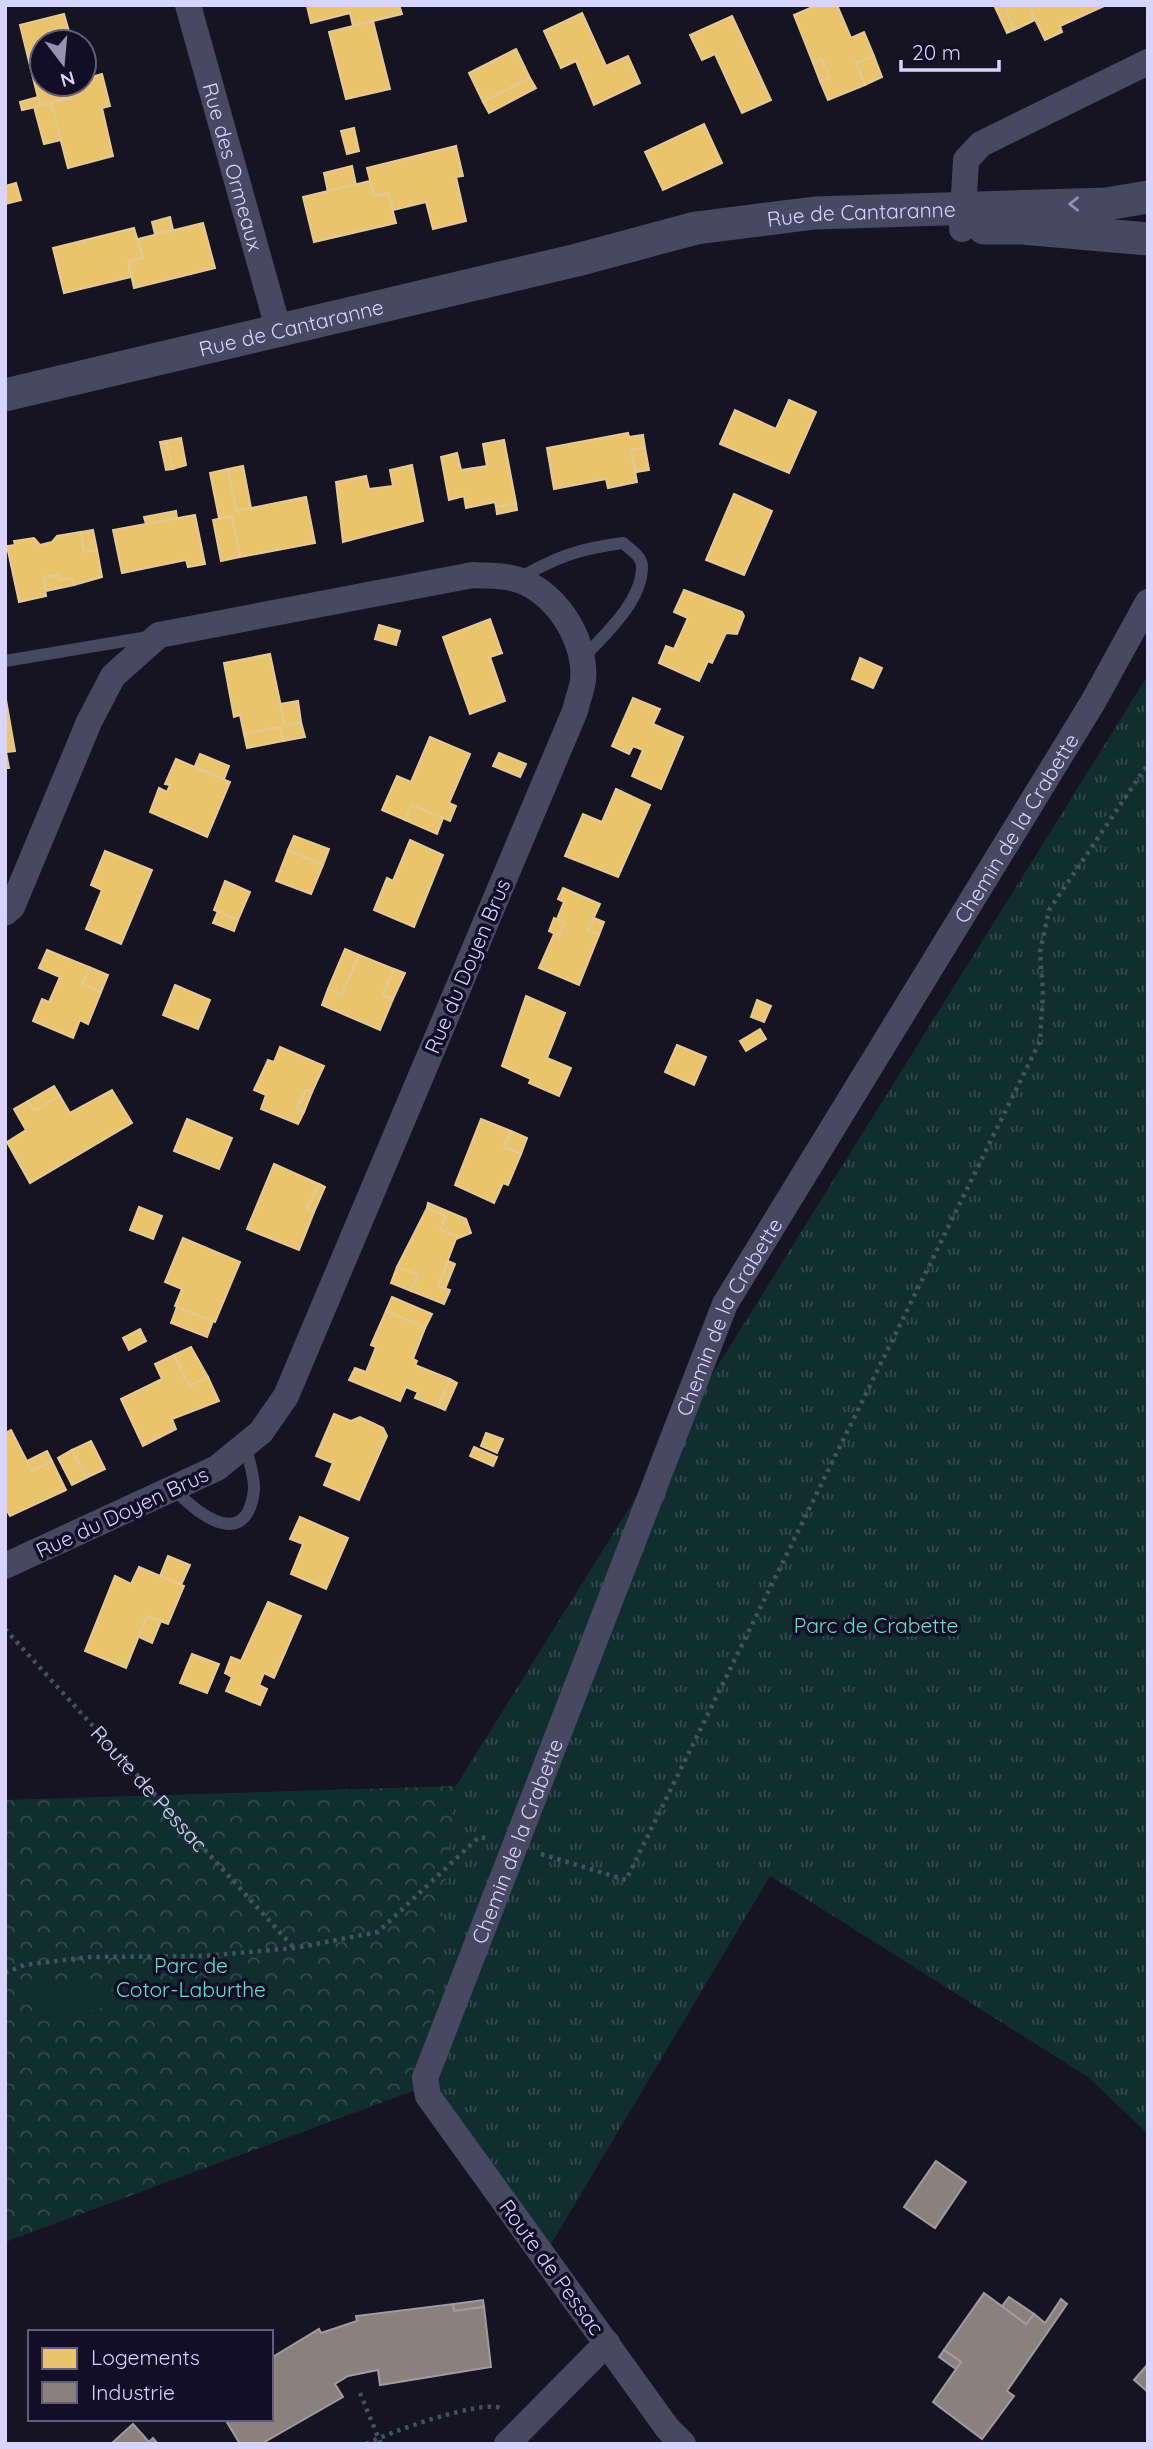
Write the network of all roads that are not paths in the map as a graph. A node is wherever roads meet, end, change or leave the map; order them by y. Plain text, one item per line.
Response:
1 (188, 5) edge
2 (1148, 62) edge
3 (1148, 197) edge
4 (963, 218) junction
5 (1148, 239) edge
6 (278, 328) junction
7 (5, 395) edge
8 (517, 580) junction
9 (1148, 602) edge
10 (159, 635) junction
11 (582, 659) junction
12 (5, 661) edge
13 (5, 913) edge
14 (246, 1446) junction
15 (175, 1490) junction
16 (5, 1566) edge
17 (424, 2087) joint
18 (607, 2343) junction
19 (671, 2436) edge
20 (507, 2444) edge

1 - 6 street, Rue des Ormeaux
2 - 4 street
3 -> 4 street, Rue de Cantaranne
4 - 5 street, Rue de Cantaranne
4 - 6 street, Rue de Cantaranne
6 - 7 street, Rue de Cantaranne
8 - 10 street, Rue du Doyen Brus
8 - 11 street, Rue du Doyen Brus
8 - 11 lane
9 - 17 street, Chemin de la Crabette
10 - 12 lane, Rue du Doyen Brus
10 - 13 street
11 - 14 street, Rue du Doyen Brus
14 - 15 street, Rue du Doyen Brus
14 - 15 lane
15 - 16 street, Rue du Doyen Brus
17 - 18 street, Route de Pessac
18 - 19 street, Route de Pessac
18 - 20 street

